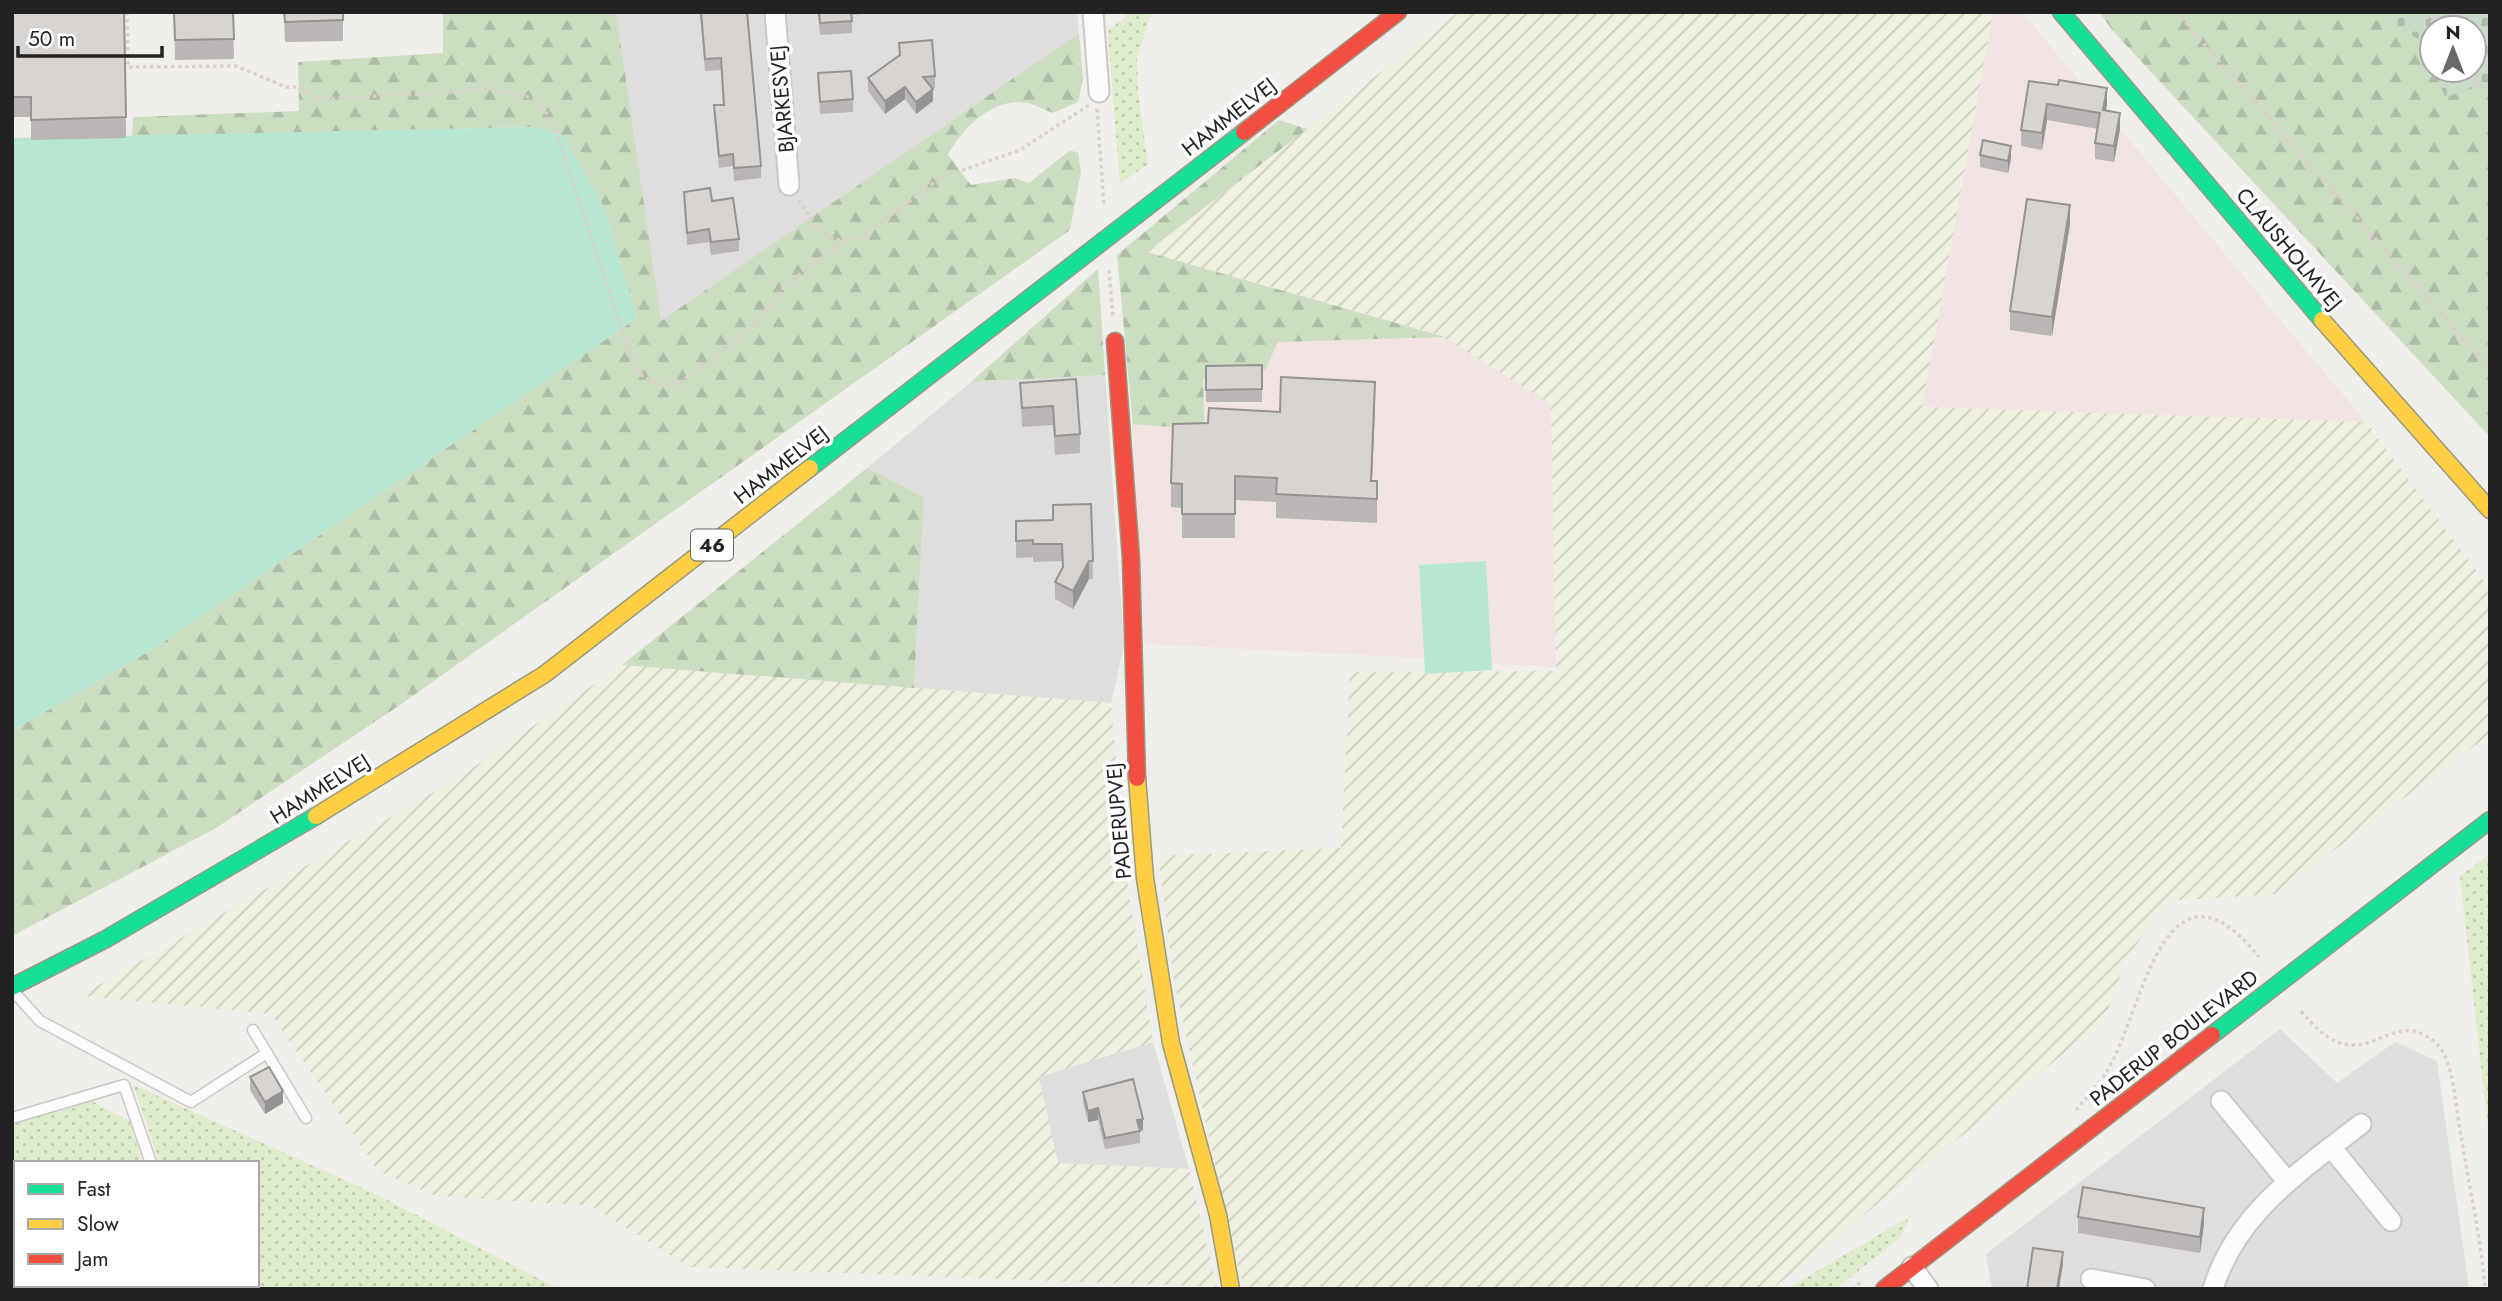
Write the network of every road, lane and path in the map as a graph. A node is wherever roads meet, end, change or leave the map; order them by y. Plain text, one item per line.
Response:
1 (127, 12) edge
2 (775, 12) edge
3 (1093, 12) edge
4 (1398, 12) edge
5 (2061, 12) edge
6 (2176, 12) edge
7 (1098, 96) junction
8 (789, 185) joint
9 (1104, 208) dead end
10 (843, 241) junction
11 (1109, 266) dead end
12 (1115, 341) joint
13 (2490, 369) edge
14 (2490, 510) edge
15 (2490, 820) edge
16 (2259, 957) dead end
17 (12, 989) edge
18 (2301, 1012) dead end
19 (253, 1030) dead end
20 (267, 1053) junction
21 (132, 1071) junction
22 (124, 1085) junction
23 (2221, 1101) dead end
24 (12, 1118) edge
25 (306, 1118) dead end
26 (2068, 1119) dead end
27 (2361, 1124) dead end
28 (2331, 1147) junction
29 (150, 1161) edge
30 (2287, 1181) junction
31 (2391, 1221) dead end
32 (1912, 1267) junction
33 (2091, 1279) dead end
34 (1231, 1289) edge
35 (1884, 1289) edge
36 (1928, 1289) edge
37 (2145, 1289) edge
38 (2213, 1289) edge
39 (2485, 1289) edge

1 - 10 path
2 - 8 street, BJARKESVEJ
3 - 7 street
4 - 17 main road, HAMMELVEJ / 46
5 - 14 main road, CLAUSHOLMVEJ
6 - 13 path
7 - 9 path
7 - 10 path
8 - 10 path
11 - 12 path
12 - 34 main road, PADERUPVEJ
15 - 32 main road, PADERUP BOULEVARD
16 - 26 path
17 - 21 lane
18 - 39 path
19 - 20 lane
20 - 21 lane
20 - 25 lane
21 - 22 lane
22 - 24 lane
22 - 29 lane
23 - 30 street
27 - 28 street
28 - 30 street
28 - 31 street
30 - 38 street
32 - 35 main road, PADERUP BOULEVARD
32 - 36 street
33 - 37 street

